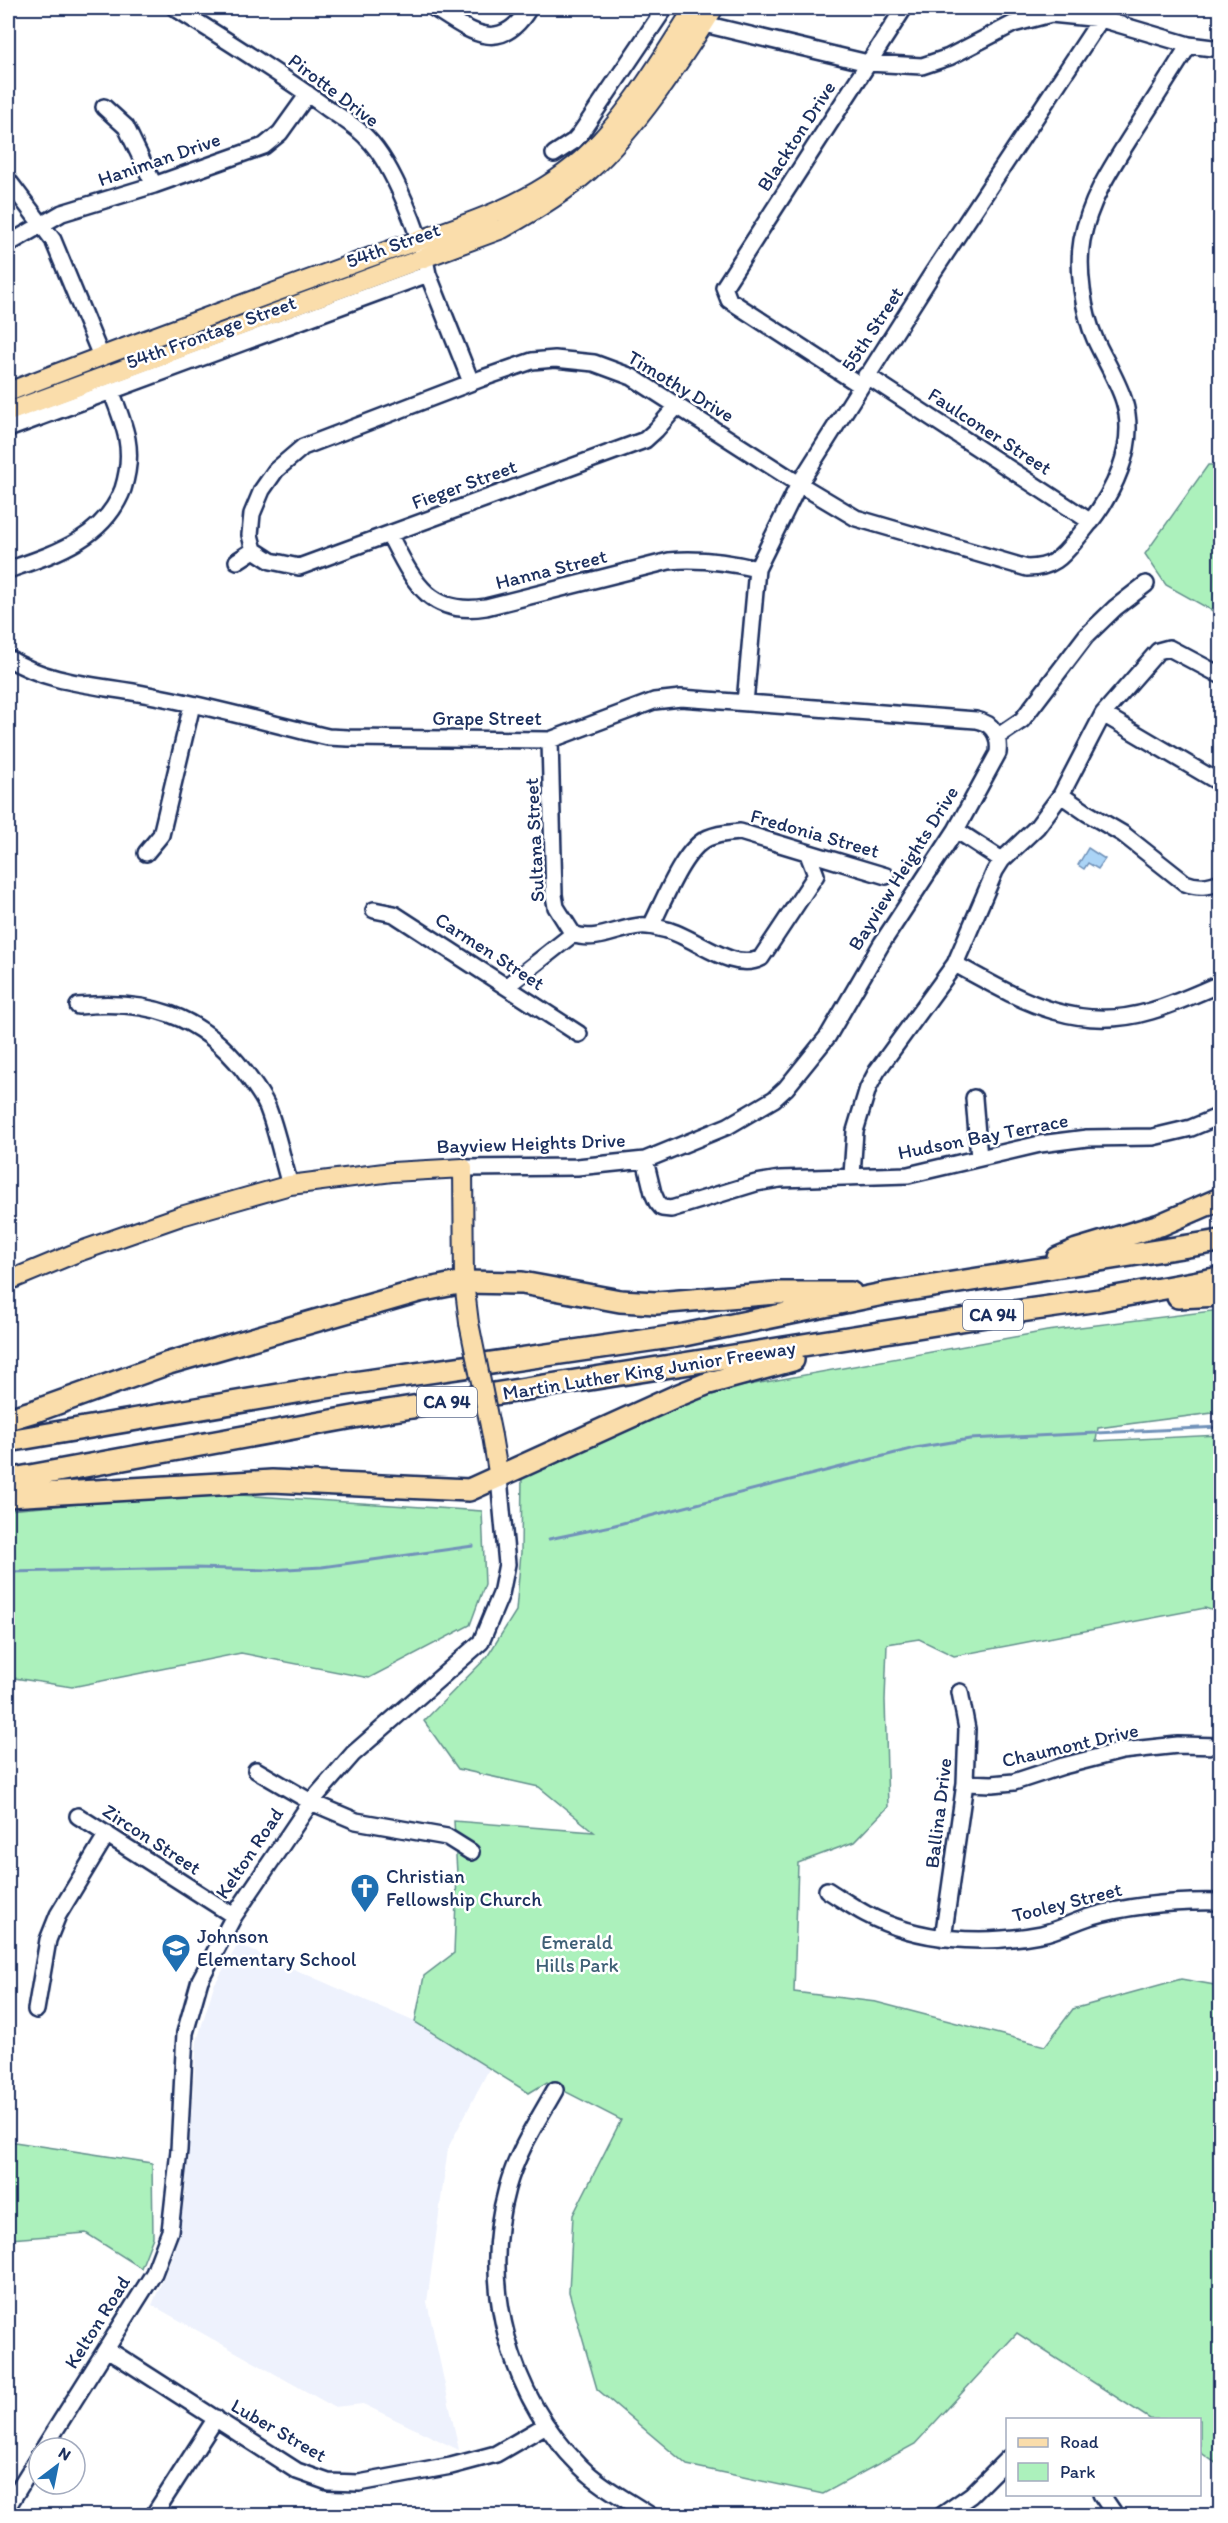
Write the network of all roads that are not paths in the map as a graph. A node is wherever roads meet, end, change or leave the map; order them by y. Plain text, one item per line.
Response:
1 (175, 8) edge
2 (434, 8) edge
3 (529, 8) edge
4 (664, 8) edge
5 (714, 8) edge
6 (904, 8) edge
7 (693, 13) edge
8 (1105, 13) edge
9 (1189, 45) junction
10 (1221, 50) edge
11 (868, 63) junction
12 (308, 94) junction
13 (104, 107) dead end
14 (554, 154) dead end
15 (8, 180) edge
16 (154, 185) junction
17 (39, 224) junction
18 (418, 239) junction
19 (8, 244) edge
20 (427, 266) junction
21 (724, 287) joint
22 (98, 349) dead end
23 (863, 380) junction
24 (471, 382) junction
25 (111, 391) junction
26 (8, 392) edge
27 (677, 406) junction
28 (8, 412) edge
29 (8, 429) edge
30 (799, 484) junction
31 (1091, 522) junction
32 (389, 534) junction
33 (254, 550) junction
34 (237, 561) dead end
35 (757, 569) junction
36 (8, 570) edge
37 (1146, 584) dead end
38 (8, 658) edge
39 (1221, 675) edge
40 (745, 703) junction
41 (192, 705) junction
42 (1103, 714) junction
43 (998, 737) junction
44 (550, 740) junction
45 (1221, 783) edge
46 (1061, 795) junction
47 (956, 830) junction
48 (146, 853) dead end
49 (808, 854) junction
50 (1002, 860) junction
51 (886, 876) dead end
52 (1221, 882) edge
53 (374, 910) dead end
54 (651, 926) junction
55 (573, 934) junction
56 (956, 964) junction
57 (1221, 984) edge
58 (507, 986) junction
59 (78, 1006) dead end
60 (579, 1034) dead end
61 (974, 1098) dead end
62 (1221, 1116) edge
63 (979, 1158) junction
64 (645, 1160) junction
65 (463, 1168) junction
66 (852, 1175) junction
67 (290, 1185) junction
68 (1221, 1199) edge
69 (1221, 1241) edge
70 (1027, 1272) junction
71 (1221, 1278) edge
72 (8, 1281) edge
73 (464, 1282) junction
74 (883, 1294) junction
75 (1221, 1295) edge
76 (1099, 1300) junction
77 (887, 1333) junction
78 (8, 1419) edge
79 (8, 1440) edge
80 (499, 1478) junction
81 (8, 1480) edge
82 (8, 1496) edge
83 (960, 1692) dead end
84 (1221, 1746) edge
85 (256, 1770) dead end
86 (965, 1783) junction
87 (311, 1802) junction
88 (78, 1816) dead end
89 (107, 1834) junction
90 (471, 1852) dead end
91 (827, 1890) dead end
92 (1221, 1902) edge
93 (234, 1916) junction
94 (943, 1938) junction
95 (36, 2010) dead end
96 (555, 2090) dead end
97 (107, 2349) junction
98 (216, 2418) junction
99 (546, 2425) junction
100 (52, 2436) edge
101 (1006, 2460) edge
102 (27, 2475) edge
103 (1102, 2496) edge
104 (8, 2506) edge
105 (153, 2516) edge
106 (651, 2516) edge
107 (941, 2516) edge
108 (1116, 2516) edge

1 - 12 street, Pirotte Drive
2 - 3 street
4 - 14 street
5 - 7 main road, 54th Street
6 - 11 street, Blackton Drive
7 - 11 street
7 - 18 main road, 54th Street
7 - 20 main road, 54th Street
8 - 9 street
8 - 11 street
8 - 23 street, 55th Street
9 - 10 street
9 - 31 street, Timothy Drive
11 - 21 street, Blackton Drive
12 - 16 street, Haniman Drive
12 - 18 street, Pirotte Drive
13 - 16 street
15 - 17 street
16 - 17 street, Haniman Drive
17 - 19 street, Haniman Drive
17 - 22 street
18 - 20 street, Pirotte Drive
18 - 26 main road, 54th Street
20 - 24 street, Pirotte Drive
20 - 25 street, 54th Frontage Street
20 - 28 main road, 54th Street
21 - 23 street, Faulconer Street
23 - 30 street, 55th Street
23 - 31 street, Faulconer Street
24 - 27 street, Timothy Drive
24 - 33 street, Timothy Drive
25 - 29 street, 54th Frontage Street
25 - 36 street
27 - 30 street, Timothy Drive
27 - 32 street, Fieger Street
30 - 31 street, Timothy Drive
30 - 35 street, 55th Street
32 - 33 street, Fieger Street
32 - 35 street, Hanna Street
33 - 34 street
35 - 40 street, 55th Street
37 - 43 street
38 - 41 street, Grape Street
39 - 42 street
40 - 43 street, Grape Street
40 - 44 street, Grape Street
41 - 44 street, Grape Street
41 - 48 street
42 - 45 street
42 - 46 street
43 - 47 street, Bayview Heights Drive
44 - 55 street, Sultana Street
46 - 50 street
46 - 52 street
47 - 50 street
47 - 64 street, Bayview Heights Drive
49 - 51 street, Fredonia Street
49 - 54 street, Fredonia Street
49 - 54 street
50 - 56 street
53 - 58 street, Carmen Street
54 - 55 street
55 - 58 street
56 - 57 street
56 - 66 street
58 - 60 street, Carmen Street
59 - 67 street
61 - 63 street
62 - 63 street, Hudson Bay Terrace
63 - 66 street, Hudson Bay Terrace
64 - 65 street, Bayview Heights Drive
64 - 66 street, Hudson Bay Terrace
65 - 67 main road, Bayview Heights Drive
65 - 73 main road, Kelton Road
67 - 72 main road, Bayview Heights Drive
68 - 70 highway
69 - 70 highway, Martin Luther King Junior Freeway / CA 94
70 - 74 highway, Martin Luther King Junior Freeway / CA 94
71 - 76 highway, Martin Luther King Junior Freeway / CA 94
73 - 74 highway
73 - 78 highway
73 - 80 main road, Kelton Road, bridge
74 - 79 highway, Martin Luther King Junior Freeway / CA 94
75 - 76 highway
76 - 77 highway, Martin Luther King Junior Freeway / CA 94
77 - 80 highway
77 - 81 highway, Martin Luther King Junior Freeway / CA 94
80 - 82 highway
80 - 87 street, Kelton Road
83 - 86 street, Ballina Drive
84 - 86 street, Chaumont Drive
85 - 87 street
86 - 94 street, Ballina Drive
87 - 90 street
87 - 93 street, Kelton Road
88 - 89 street, Zircon Street
89 - 93 street, Zircon Street
89 - 95 street
91 - 94 street, Tooley Street
92 - 94 street, Tooley Street
93 - 97 street, Kelton Road
96 - 99 street
97 - 98 street, Luber Street
97 - 100 street, Kelton Road
98 - 99 street, Luber Street
98 - 105 street
99 - 106 street
101 - 107 street
102 - 104 street
103 - 108 street

